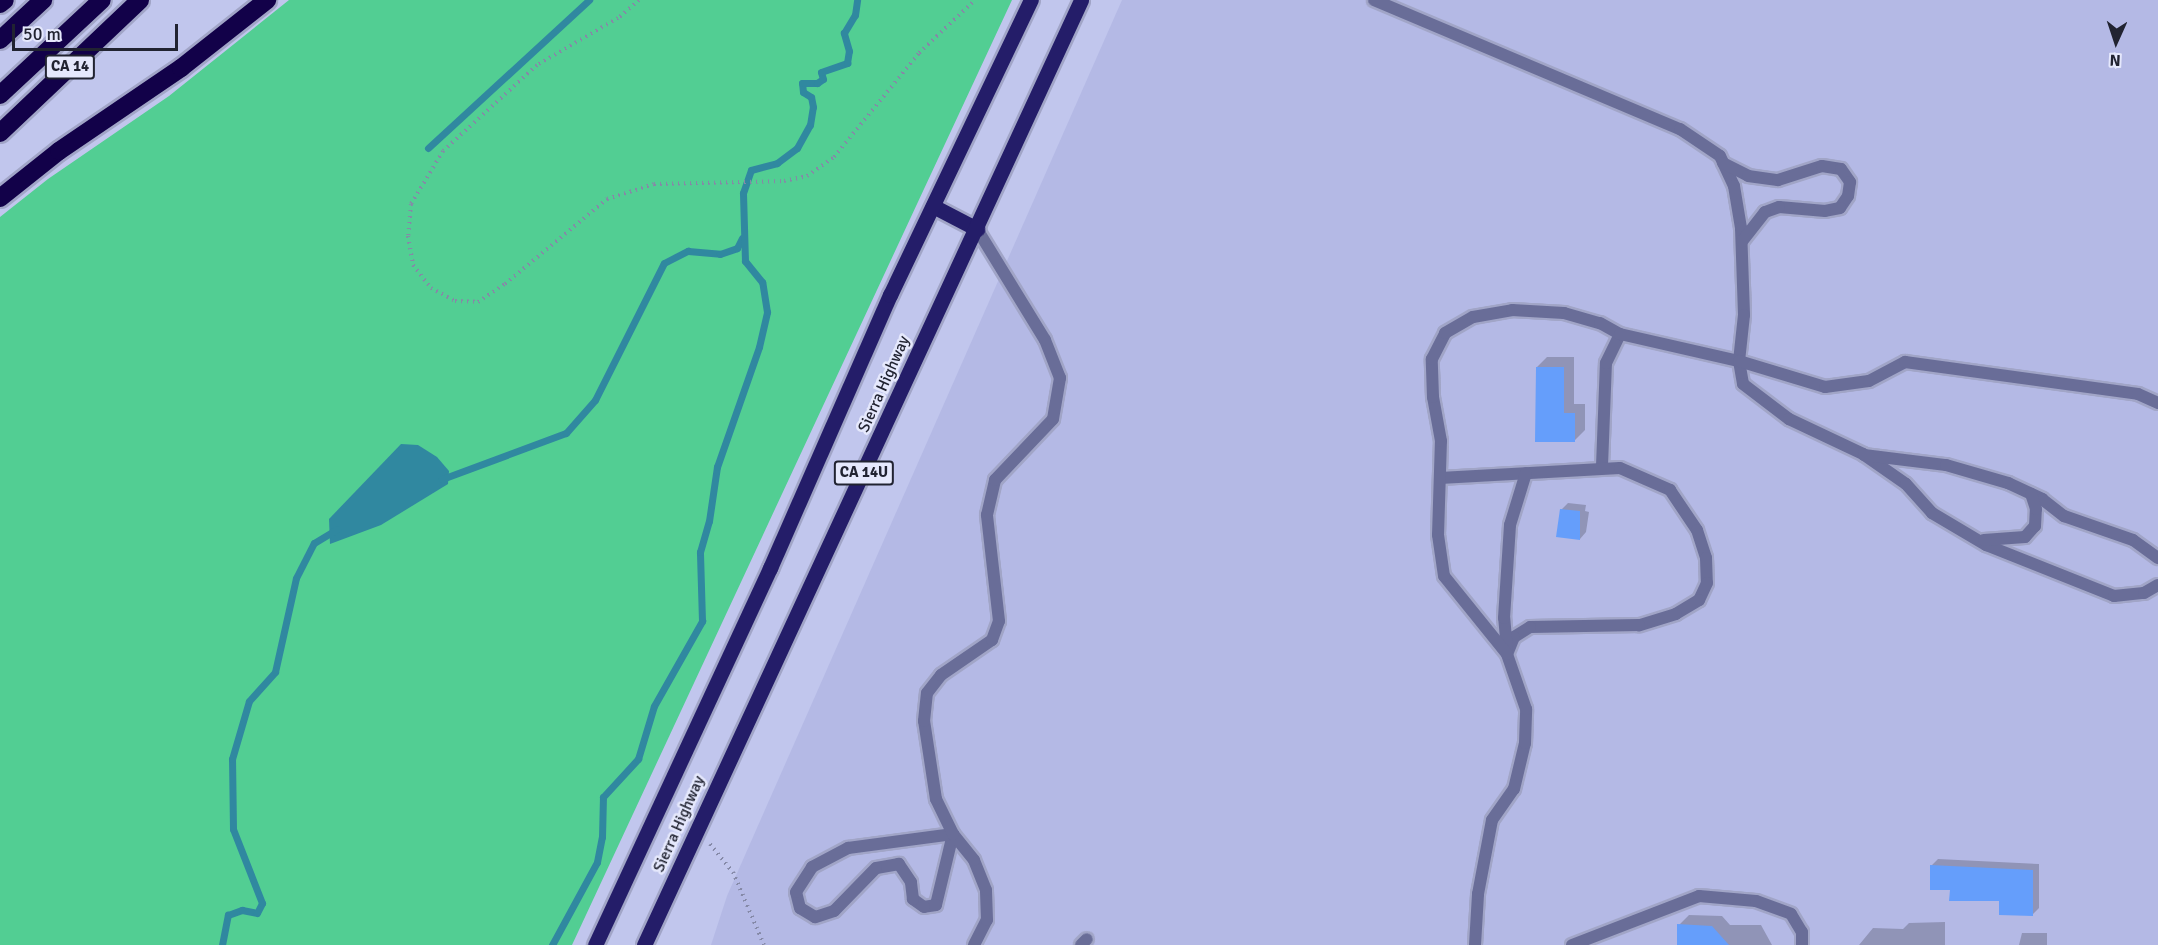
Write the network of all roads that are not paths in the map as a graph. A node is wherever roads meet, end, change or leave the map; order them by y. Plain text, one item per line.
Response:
1 (5, 0) edge
2 (43, 0) edge
3 (102, 0) edge
4 (140, 0) edge
5 (267, 0) edge
6 (1031, 0) edge
7 (1081, 0) edge
8 (1374, 0) edge
9 (0, 4) edge
10 (0, 40) edge
11 (0, 95) edge
12 (0, 133) edge
13 (1723, 163) junction
14 (0, 198) edge
15 (933, 206) junction
16 (977, 229) junction
17 (1742, 241) junction
18 (1620, 334) junction
19 (1739, 361) junction
20 (2158, 403) edge
21 (1863, 454) junction
22 (1602, 466) junction
23 (1526, 473) junction
24 (1440, 478) junction
25 (2031, 494) junction
26 (1978, 540) junction
27 (2158, 558) edge
28 (2158, 585) edge
29 (1507, 654) junction
30 (953, 834) junction
31 (595, 945) edge
32 (644, 945) edge
33 (974, 945) edge
34 (1475, 945) edge
35 (1572, 945) edge
36 (1802, 945) edge

1 - 9 highway
2 - 10 highway
3 - 11 highway
4 - 12 highway, CA 14
5 - 14 highway
6 - 15 main road, Sierra Highway / CA 14U
7 - 16 main road, Sierra Highway / CA 14U
8 - 13 lane
13 - 17 lane
13 - 17 lane
15 - 16 main road
15 - 31 main road, Sierra Highway / CA 14U
16 - 30 lane
16 - 32 main road, Sierra Highway / CA 14U
17 - 19 lane
18 - 19 lane
18 - 22 lane
18 - 24 lane
19 - 20 lane
19 - 21 lane
21 - 25 lane
21 - 26 lane
22 - 23 lane
22 - 29 lane
23 - 24 lane
23 - 29 lane
24 - 29 lane
25 - 26 lane
25 - 27 lane
26 - 28 lane
29 - 34 lane
30 - 30 lane
30 - 33 lane
35 - 36 lane

